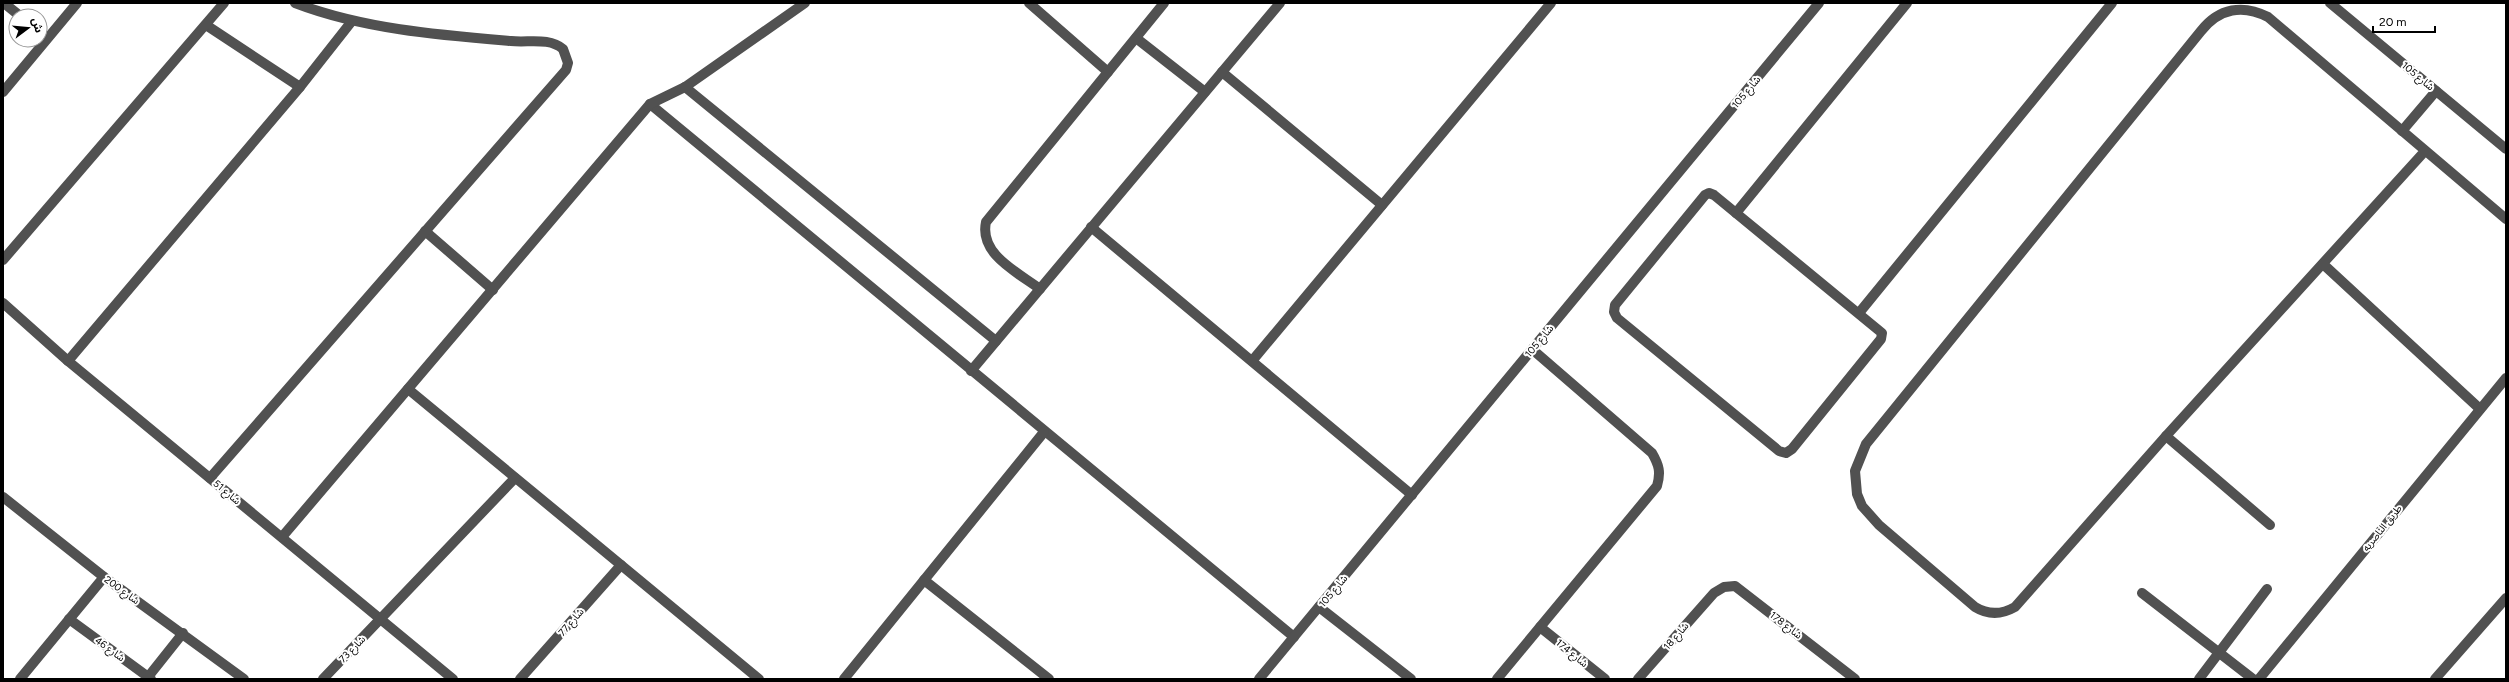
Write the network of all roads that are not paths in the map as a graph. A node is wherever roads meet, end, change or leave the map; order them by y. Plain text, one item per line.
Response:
1 (77, 3) edge
2 (224, 3) edge
3 (295, 3) edge
4 (805, 3) edge
5 (1029, 3) edge
6 (1164, 3) edge
7 (1280, 3) edge
8 (1551, 3) edge
9 (1819, 3) edge
10 (1907, 3) edge
11 (2112, 3) edge
12 (2330, 3) edge
13 (352, 20) junction
14 (206, 25) junction
15 (48, 32) edge
16 (1136, 38) junction
17 (35, 48) edge
18 (1108, 72) junction
19 (1222, 72) junction
20 (684, 86) junction
21 (300, 87) junction
22 (2436, 91) junction
23 (3, 92) edge
24 (1205, 92) junction
25 (650, 104) junction
26 (2402, 131) junction
27 (2506, 149) edge
28 (2425, 150) junction
29 (1382, 205) junction
30 (1736, 213) junction
31 (2506, 220) edge
32 (1091, 227) junction
33 (425, 231) junction
34 (3, 260) edge
35 (2323, 264) junction
36 (1040, 289) junction
37 (493, 290) junction
38 (3, 303) edge
39 (1859, 313) junction
40 (996, 341) junction
41 (1532, 350) junction
42 (68, 360) junction
43 (1252, 361) junction
44 (971, 371) junction
45 (2506, 378) edge
46 (408, 389) junction
47 (2480, 409) junction
48 (1044, 432) junction
49 (2166, 436) junction
50 (210, 478) junction
51 (515, 478) junction
52 (1412, 495) junction
53 (3, 497) edge
54 (2270, 524) dead end
55 (282, 537) junction
56 (621, 565) junction
57 (104, 577) junction
58 (924, 580) junction
59 (2267, 589) dead end
60 (1714, 593) joint
61 (2142, 594) dead end
62 (2506, 598) edge
63 (1319, 607) junction
64 (69, 619) junction
65 (380, 619) junction
66 (1540, 627) junction
67 (184, 633) junction
68 (1294, 637) junction
69 (2219, 653) junction
70 (2264, 677) edge
71 (149, 678) edge
72 (20, 679) edge
73 (244, 679) edge
74 (323, 679) edge
75 (453, 679) edge
76 (520, 679) edge
77 (759, 679) edge
78 (844, 679) edge
79 (1049, 679) edge
80 (1259, 679) edge
81 (1411, 679) edge
82 (1497, 679) edge
83 (1605, 679) edge
84 (1638, 679) edge
85 (1855, 679) edge
86 (2199, 679) edge
87 (2253, 679) edge
88 (2434, 679) edge

1 - 15 street
2 - 14 street
3 - 13 street
4 - 20 street
5 - 18 street
6 - 16 street
7 - 19 street
8 - 29 street
9 - 41 street, شارع 105
10 - 30 street
11 - 39 street
12 - 22 street, شارع 105
13 - 21 street
13 - 33 street
14 - 21 street
14 - 34 street
16 - 18 street
16 - 24 street
17 - 23 street
18 - 36 street
19 - 24 street
19 - 29 street
20 - 25 street
20 - 40 street
21 - 42 street
22 - 26 street
22 - 27 street, شارع 105
24 - 32 street
25 - 37 street
25 - 44 street
26 - 28 street
26 - 49 street
28 - 31 street
28 - 35 street
29 - 43 street
30 - 39 street
30 - 39 street
32 - 36 street
32 - 43 street
33 - 37 street
33 - 50 street
35 - 47 street
35 - 49 street
36 - 40 street
37 - 46 street
38 - 42 street, شارع 51
40 - 44 street
41 - 52 street, شارع 105
41 - 66 street
42 - 50 street, شارع 51
43 - 52 street
44 - 48 street
45 - 47 street, طريق الناصريه
46 - 51 street
46 - 55 street
47 - 70 street, طريق الناصريه
48 - 58 street
48 - 68 street
49 - 54 street
50 - 55 street, شارع 51
51 - 56 street
51 - 65 street, شارع 73
52 - 63 street, شارع 105
53 - 57 street, شارع 200
55 - 65 street, شارع 51
56 - 76 street, شارع 77
56 - 77 street
57 - 64 street
57 - 67 street, شارع 200
58 - 78 street
58 - 79 street
59 - 69 street
60 - 84 street, شارع 18
60 - 85 street, شارع 178
61 - 69 street
62 - 88 street
63 - 68 street, شارع 105
63 - 81 street
64 - 71 street, شارع 46
64 - 72 street
65 - 74 street, شارع 73
65 - 75 street, شارع 51
66 - 82 street
66 - 83 street, شارع 174
67 - 71 street
67 - 73 street, شارع 200
68 - 80 street, شارع 105
69 - 86 street
69 - 87 street

